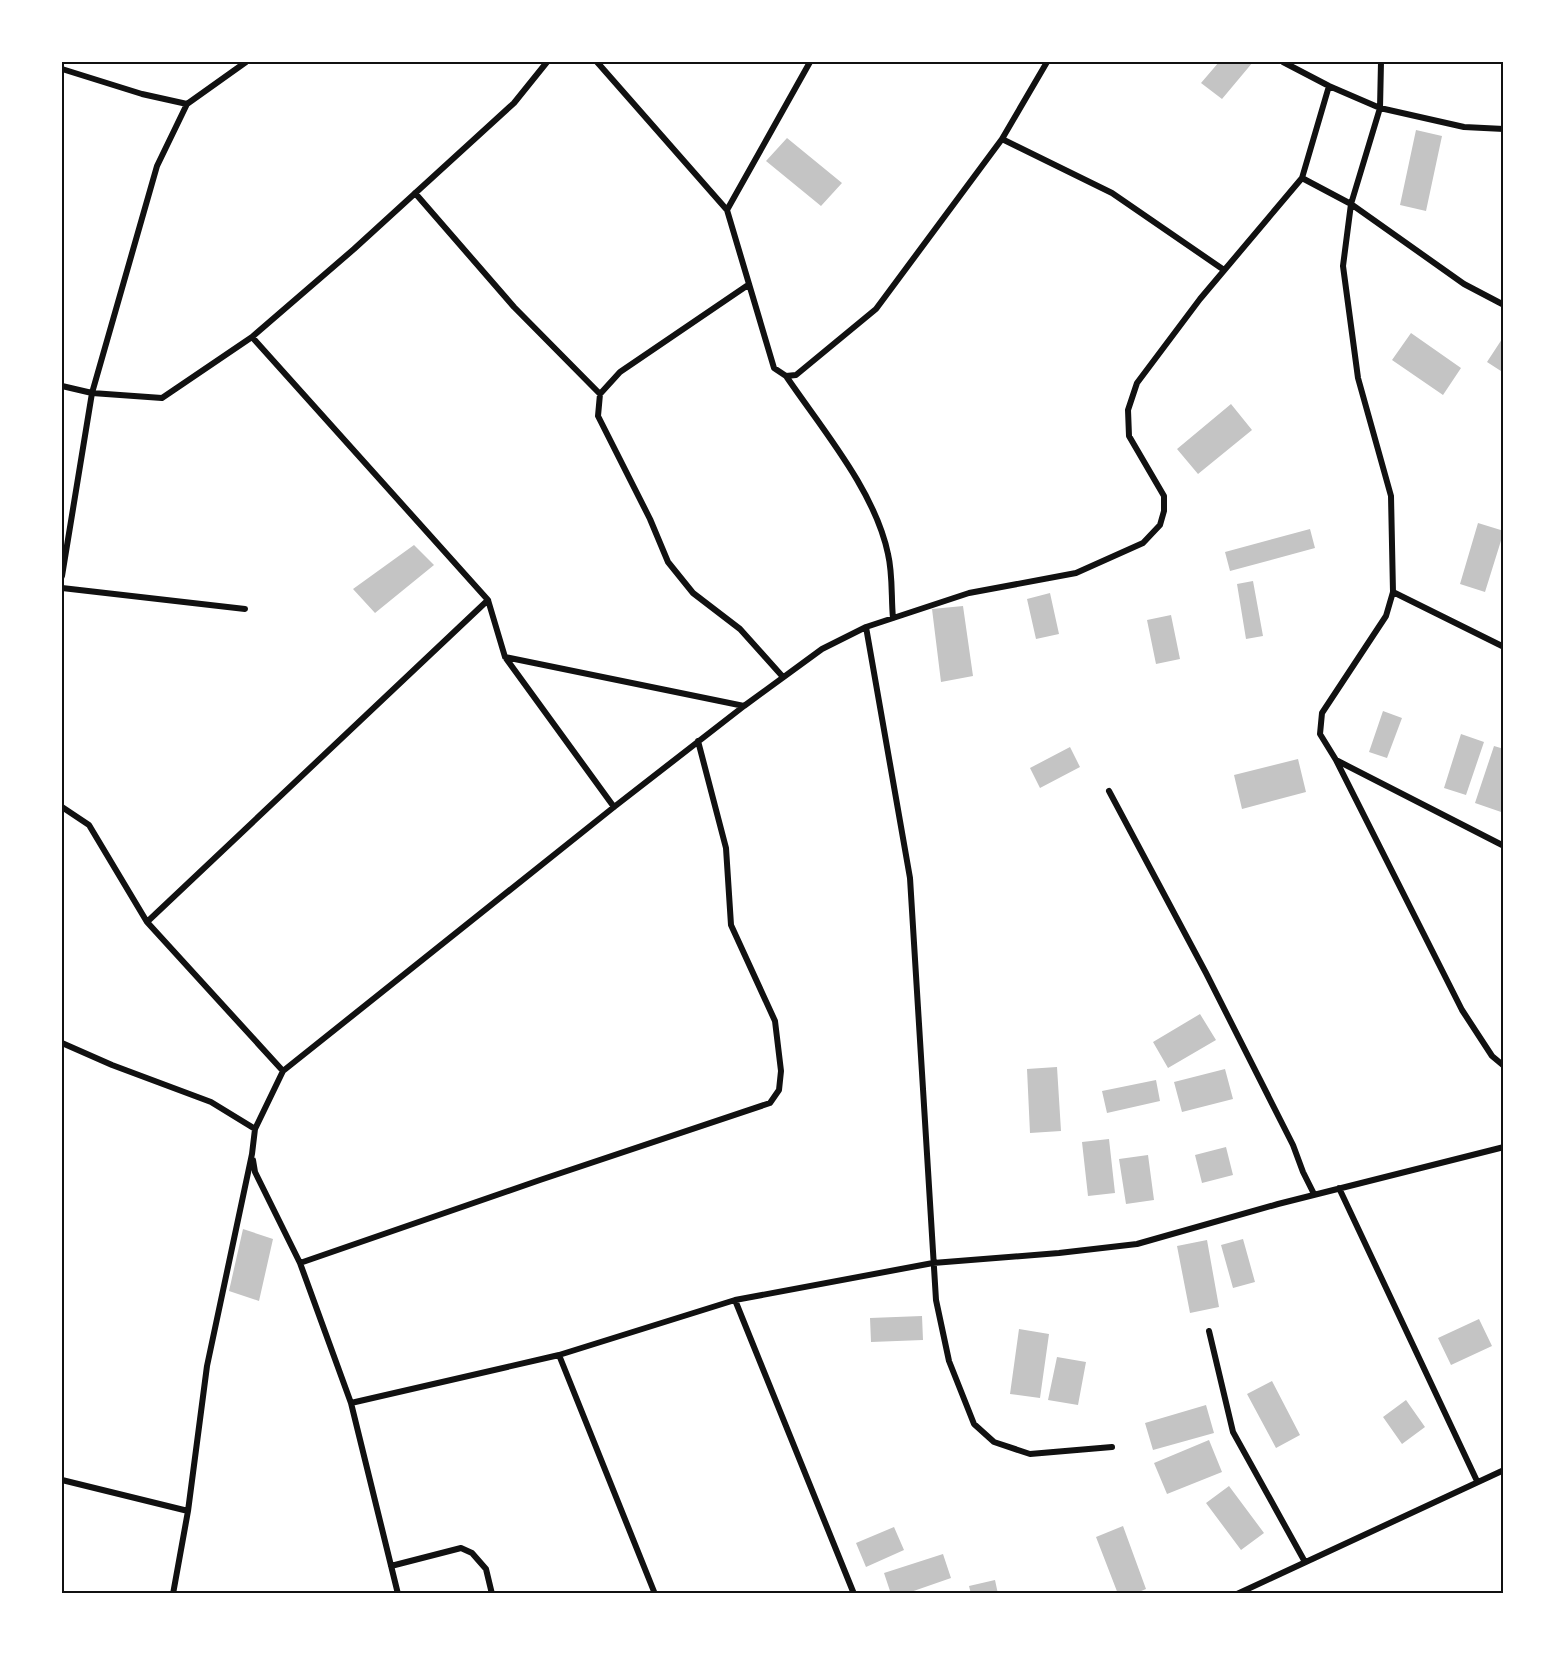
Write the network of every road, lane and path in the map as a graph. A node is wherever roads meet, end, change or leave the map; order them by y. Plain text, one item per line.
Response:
1 (246, 62) edge
2 (547, 62) edge
3 (597, 62) edge
4 (810, 62) edge
5 (1047, 62) edge
6 (1283, 62) edge
7 (1381, 62) edge
8 (62, 69) edge
9 (1329, 86) junction
10 (187, 104) junction
11 (1380, 108) junction
12 (1503, 129) edge
13 (1002, 139) junction
14 (1302, 178) junction
15 (415, 193) junction
16 (1351, 204) junction
17 (726, 210) junction
18 (1224, 270) junction
19 (748, 285) junction
20 (1503, 305) edge
21 (252, 337) junction
22 (786, 376) junction
23 (62, 386) edge
24 (92, 393) junction
25 (600, 394) junction
26 (62, 576) edge
27 (62, 588) edge
28 (1393, 592) junction
29 (488, 600) junction
30 (246, 609) dead end
31 (893, 618) junction
32 (866, 627) junction
33 (1503, 647) edge
34 (505, 657) junction
35 (783, 677) junction
36 (744, 706) junction
37 (698, 741) junction
38 (1336, 760) junction
39 (1109, 791) dead end
40 (62, 807) edge
41 (614, 807) junction
42 (1503, 846) edge
43 (147, 922) junction
44 (62, 1042) edge
45 (1503, 1066) edge
46 (282, 1071) junction
47 (255, 1129) junction
48 (1503, 1147) edge
49 (252, 1154) junction
50 (1339, 1188) junction
51 (1314, 1194) junction
52 (300, 1263) junction
53 (933, 1263) junction
54 (735, 1300) junction
55 (1209, 1331) dead end
56 (559, 1355) junction
57 (351, 1403) junction
58 (1112, 1447) dead end
59 (1503, 1470) edge
60 (62, 1480) edge
61 (1477, 1481) junction
62 (188, 1510) junction
63 (1305, 1562) junction
64 (391, 1566) junction
65 (173, 1593) edge
66 (398, 1593) edge
67 (492, 1593) edge
68 (655, 1593) edge
69 (854, 1593) edge
70 (1237, 1593) edge

1 - 10 street
2 - 15 street
3 - 17 street
4 - 17 street
5 - 13 street
6 - 9 street
7 - 11 street
8 - 10 street
9 - 11 street
9 - 14 street
10 - 24 street
11 - 12 street
11 - 16 street
13 - 18 street
13 - 22 street
14 - 16 street
14 - 18 street
15 - 21 street
15 - 25 street
16 - 20 street
16 - 28 street
17 - 19 street
18 - 31 street
19 - 22 street
19 - 25 street
21 - 24 street
21 - 29 street
22 - 31 street
23 - 24 street
24 - 26 street
25 - 35 street
27 - 30 street
28 - 33 street
28 - 38 street
29 - 34 street
29 - 43 street
31 - 32 street
32 - 35 street
32 - 53 street
34 - 36 street
34 - 41 street
35 - 36 street
36 - 37 street
37 - 41 street
37 - 52 street
38 - 42 street
38 - 45 street
39 - 51 street
40 - 43 street
41 - 46 street
43 - 46 street
44 - 47 street
46 - 47 street
47 - 49 street
48 - 50 street
49 - 52 street
49 - 62 street
50 - 51 street
50 - 61 street
51 - 53 street
52 - 57 street
53 - 54 street
53 - 58 street
54 - 56 street
54 - 69 street
55 - 63 street
56 - 57 street
56 - 68 street
57 - 64 street
59 - 61 street
60 - 62 street
61 - 63 street
62 - 65 street
63 - 70 street
64 - 66 street
64 - 67 street

